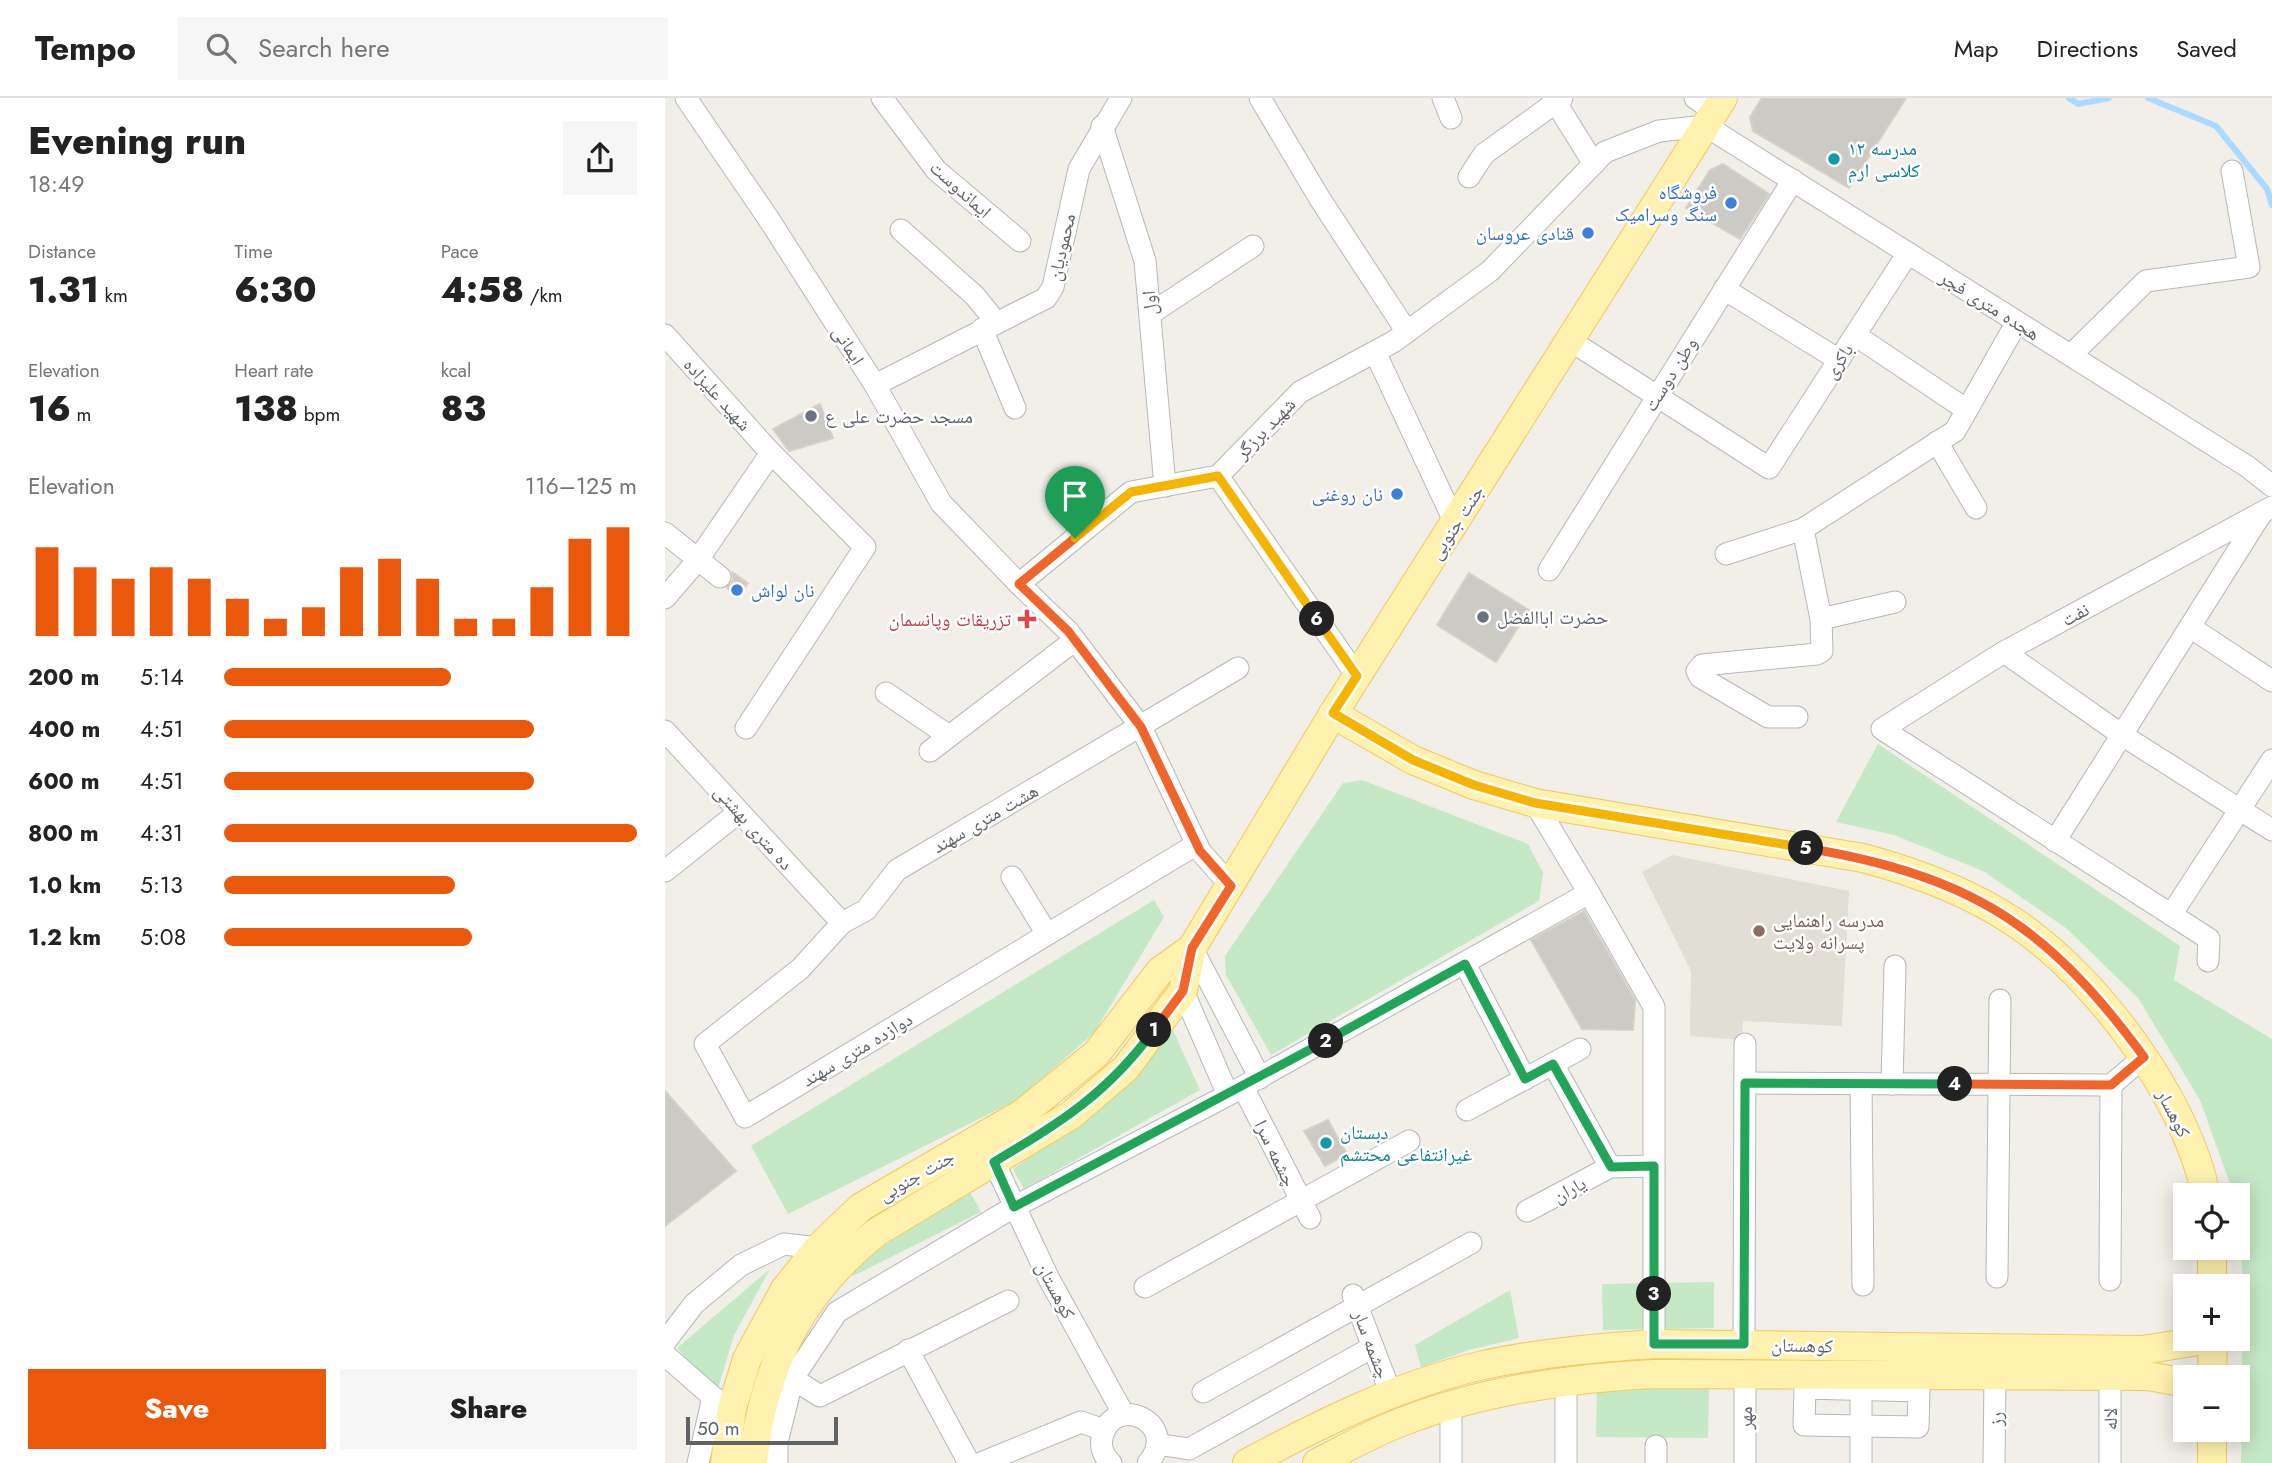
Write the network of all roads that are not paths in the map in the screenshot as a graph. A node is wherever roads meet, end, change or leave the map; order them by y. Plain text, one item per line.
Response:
1 (686, 98) edge
2 (882, 98) edge
3 (1121, 98) edge
4 (1261, 98) edge
5 (1557, 99) edge
6 (1710, 109) edge
7 (1102, 126) junction
8 (1594, 164) junction
9 (2232, 171) dead end
10 (1469, 177) dead end
11 (1793, 180) junction
12 (901, 230) dead end
13 (1020, 241) dead end
14 (1253, 246) dead end
15 (1908, 253) junction
16 (1724, 289) junction
17 (1150, 314) junction
18 (2018, 322) junction
19 (989, 326) junction
20 (1407, 332) junction
21 (665, 335) edge
22 (1855, 335) junction
23 (1571, 341) junction
24 (1375, 352) junction
25 (2071, 355) junction
26 (1839, 360) junction
27 (874, 385) junction
28 (1656, 395) junction
29 (1015, 408) dead end
30 (1967, 411) junction
31 (1937, 442) junction
32 (771, 453) junction
33 (1218, 476) junction
34 (1165, 486) junction
35 (2272, 486) edge
36 (1976, 508) dead end
37 (2267, 510) edge
38 (1455, 523) junction
39 (1804, 529) junction
40 (665, 533) edge
41 (1726, 554) dead end
42 (697, 561) junction
43 (1549, 570) dead end
44 (720, 577) dead end
45 (1019, 584) junction
46 (665, 598) edge
47 (1895, 602) dead end
48 (1821, 619) junction
49 (2190, 627) junction
50 (1075, 640) junction
51 (2004, 652) junction
52 (1238, 668) dead end
53 (1357, 676) junction
54 (2272, 681) edge
55 (887, 693) dead end
56 (1333, 713) junction
57 (1797, 717) dead end
58 (746, 727) dead end
59 (1141, 727) junction
60 (665, 732) edge
61 (2122, 735) junction
62 (949, 736) junction
63 (930, 751) dead end
64 (2272, 760) edge
65 (1535, 803) junction
66 (2239, 810) junction
67 (739, 812) junction
68 (2272, 830) edge
69 (2055, 841) junction
70 (1197, 844) junction
71 (665, 871) edge
72 (1012, 877) dead end
73 (1231, 886) junction
74 (1589, 893) junction
75 (2171, 915) junction
76 (842, 923) junction
77 (1048, 934) junction
78 (1192, 948) junction
79 (2208, 961) dead end
80 (1465, 964) junction
81 (1895, 966) dead end
82 (1183, 991) junction
83 (2000, 1000) dead end
84 (1745, 1044) dead end
85 (1580, 1049) dead end
86 (2144, 1057) junction
87 (1553, 1064) junction
88 (1525, 1079) junction
89 (1745, 1083) junction
90 (1861, 1084) junction
91 (1892, 1084) junction
92 (1999, 1085) junction
93 (2111, 1085) junction
94 (1244, 1087) junction
95 (1467, 1110) dead end
96 (1409, 1141) dead end
97 (994, 1162) junction
98 (1654, 1166) junction
99 (1611, 1167) junction
100 (2203, 1183) edge
101 (1014, 1207) junction
102 (1305, 1209) junction
103 (1527, 1211) dead end
104 (1472, 1243) dead end
105 (818, 1248) junction
106 (1997, 1277) dead end
107 (2110, 1280) dead end
108 (1863, 1285) dead end
109 (1145, 1287) dead end
110 (1355, 1299) junction
111 (1008, 1301) dead end
112 (665, 1342) edge
113 (1654, 1344) junction
114 (1744, 1344) junction
115 (2173, 1345) edge
116 (1373, 1347) junction
117 (908, 1350) junction
118 (665, 1355) edge
119 (783, 1373) junction
120 (1745, 1374) junction
121 (1995, 1375) junction
122 (2110, 1376) junction
123 (2173, 1379) edge
124 (1566, 1381) junction
125 (1861, 1382) junction
126 (1203, 1391) dead end
127 (1378, 1400) junction
128 (722, 1403) junction
129 (1451, 1405) junction
130 (1124, 1415) junction
131 (1861, 1426) junction
132 (1104, 1430) junction
133 (1378, 1432) junction
134 (2212, 1442) edge
135 (1153, 1453) edge
136 (698, 1463) edge
137 (725, 1463) edge
138 (753, 1463) edge
139 (777, 1463) edge
140 (969, 1463) edge
141 (981, 1463) edge
142 (1111, 1463) edge
143 (1247, 1463) edge
144 (1317, 1463) edge
145 (1451, 1463) edge
146 (1566, 1463) edge
147 (1745, 1463) edge
148 (1861, 1463) edge
149 (1994, 1463) edge
150 (2110, 1463) edge
151 (2212, 1463) edge

1 - 27 street, ایمانی
2 - 13 street, ایماندوست
3 - 7 street, محمودیان
4 - 20 street
5 - 8 street
5 - 10 street
6 - 8 street, شهید برزگر
6 - 11 street, هجده متری فجر
6 - 23 main road, جنت جنوبی
7 - 17 street, اول
7 - 19 street, محمودیان
8 - 20 street, شهید برزگر
9 - 25 street
11 - 15 street, هجده متری فجر
11 - 16 street, وطن دوست
12 - 19 street
14 - 17 street
15 - 18 street, هجده متری فجر
15 - 22 street, باکری
16 - 26 street
16 - 28 street, وطن دوست
17 - 34 street, اول
18 - 25 street, هجده متری فجر
18 - 30 street
19 - 27 street, محمودیان
19 - 29 street
20 - 24 street, شهید برزگر
21 - 32 street, شهید علیزاده
22 - 26 street, باکری
22 - 30 street
23 - 28 street
23 - 38 main road, جنت جنوبی
24 - 33 street, شهید برزگر
24 - 38 street
25 - 35 street, هجده متری فجر
26 - 28 street, باکری
27 - 45 street, ایمانی
28 - 43 street, وطن دوست
30 - 31 street
31 - 36 street
31 - 39 street
32 - 42 street
32 - 58 street, شهید علیزاده
33 - 34 street, شهید برزگر
33 - 53 street
34 - 45 street, شهید برزگر
37 - 49 street
37 - 51 street, نفت
38 - 53 main road, جنت جنوبی
39 - 41 street
39 - 48 street
40 - 42 street
42 - 44 street
42 - 46 street
45 - 50 street
47 - 48 street
48 - 57 street
49 - 54 street
49 - 61 street
50 - 59 street
50 - 62 street
51 - 61 street
51 - 69 street, نفت
52 - 59 street, هشت متری سهند
53 - 56 main road, جنت جنوبی
55 - 62 street
56 - 65 main road, کوهسار
56 - 73 main road, جنت جنوبی
59 - 70 street
59 - 76 street, هشت متری سهند
60 - 67 street, ده متری بهشتی
61 - 66 street
61 - 69 street
62 - 63 street
64 - 66 street
65 - 74 street
65 - 86 main road, کوهسار
66 - 68 street
66 - 75 street
67 - 71 street
67 - 76 street, ده متری بهشتی
69 - 75 street
70 - 73 street
70 - 77 street, دوازده متری سهند
72 - 77 street
73 - 78 main road, جنت جنوبی
74 - 80 street
74 - 98 street
75 - 79 street
76 - 77 street, دوازده متری سهند
78 - 82 main road, جنت جنوبی
78 - 94 street
78 - 105 main road, جنت جنوبی
80 - 88 street
80 - 94 street
81 - 91 street
82 - 94 street
82 - 97 main road, جنت جنوبی
83 - 92 street
84 - 89 street
85 - 87 street
86 - 93 street
86 - 100 main road, کوهسار
87 - 88 street
87 - 99 street
88 - 95 street
89 - 90 street
89 - 114 street
90 - 91 street
90 - 108 street
91 - 92 street
92 - 93 street
92 - 106 street
93 - 107 street
94 - 101 street
94 - 102 street, چشمه‌ سرا
96 - 102 street
97 - 101 street, کوهستان
97 - 119 main road, جنت جنوبی
98 - 99 street, یاران
98 - 113 street
99 - 103 street, یاران
101 - 119 street
101 - 130 street, کوهستان
102 - 109 street
104 - 110 street
105 - 112 street
105 - 128 main road, جنت جنوبی
110 - 116 street, چشمه سار
110 - 126 street
111 - 117 street
113 - 114 main road, کوهستان
113 - 127 main road, کوهستان
114 - 115 main road, کوهستان
116 - 127 street, چشمه سار
116 - 135 street
117 - 119 street
117 - 140 street
118 - 128 street
119 - 138 main road, جنت جنوبی
119 - 139 street
120 - 124 main road, کوهستان
120 - 125 main road, کوهستان
120 - 147 street, مهر
121 - 122 main road, کوهستان
121 - 125 main road, کوهستان
121 - 149 street, رز
122 - 123 main road, کوهستان
122 - 150 street, لاله
124 - 129 main road, کوهستان
124 - 146 street
125 - 131 street
125 - 131 street
125 - 131 street
127 - 133 main road
127 - 143 main road, کوهستان
128 - 136 street
128 - 137 main road, جنت جنوبی
129 - 133 main road, کوهستان
129 - 145 street
130 - 132 street
130 - 135 street
131 - 148 street
132 - 141 street
132 - 142 street
133 - 144 main road, کوهستان
134 - 151 main road

